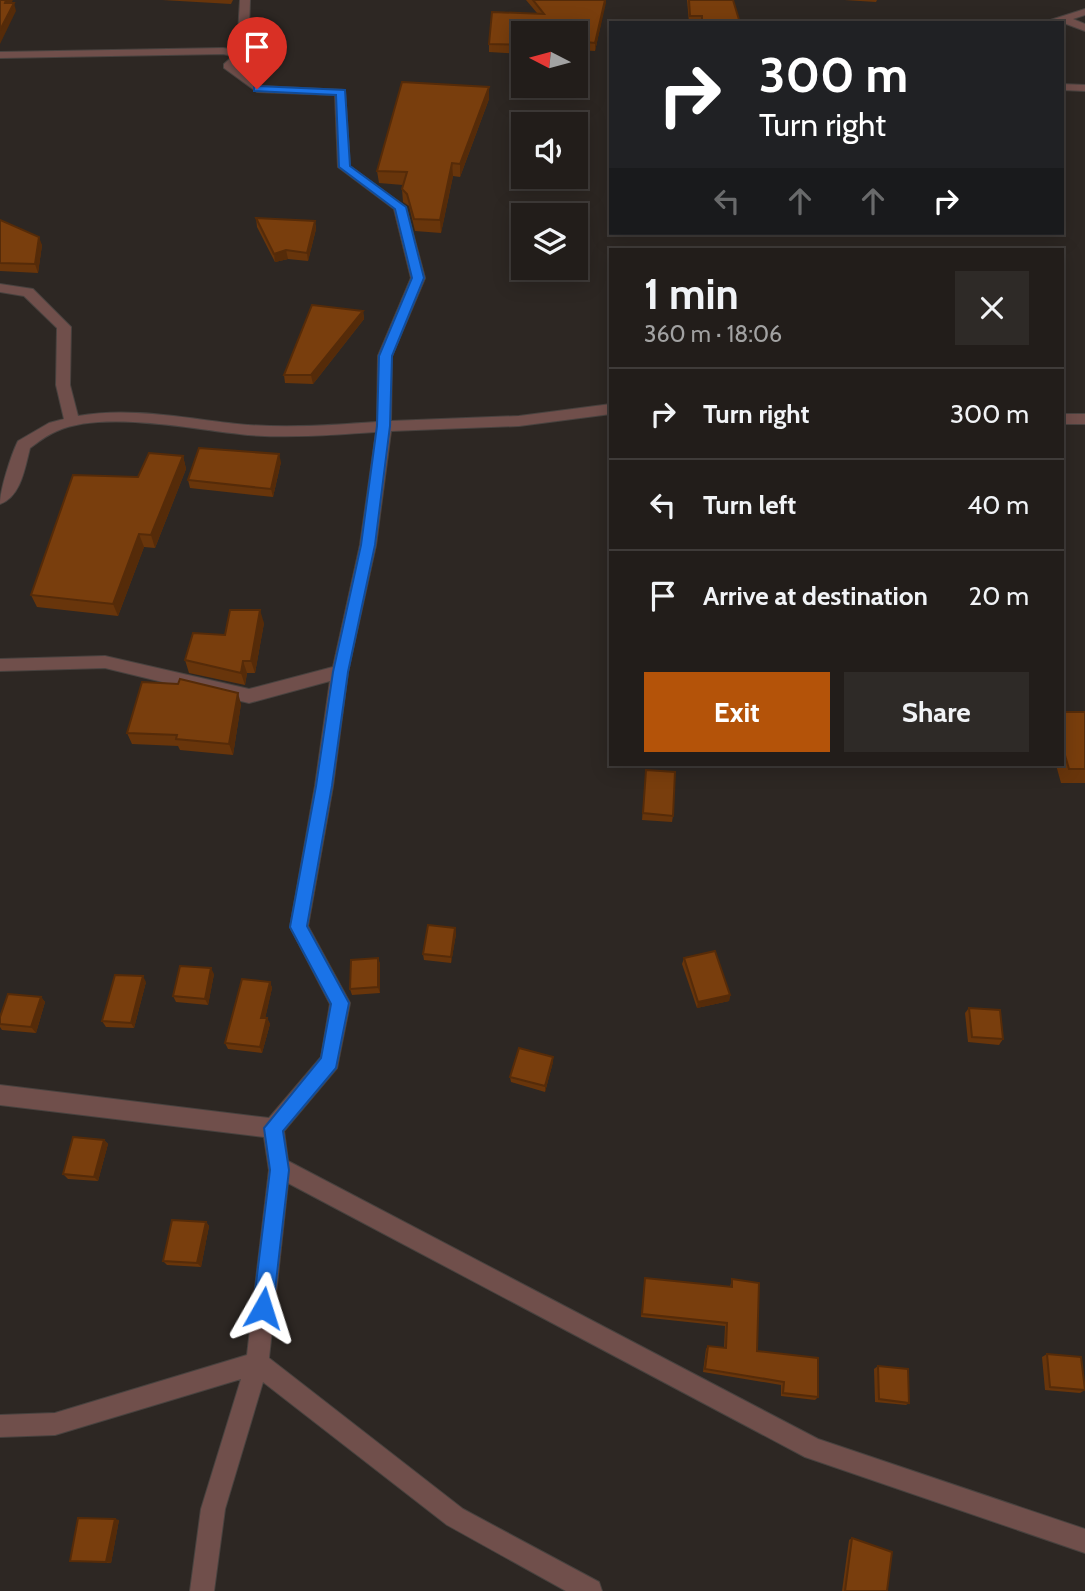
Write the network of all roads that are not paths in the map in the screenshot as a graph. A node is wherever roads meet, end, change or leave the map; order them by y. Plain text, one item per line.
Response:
1 (245, 0) edge
2 (1085, 12) edge
3 (1061, 18) junction
4 (1052, 21) edge
5 (1085, 29) edge
6 (242, 54) junction
7 (0, 55) edge
8 (1064, 87) edge
9 (1085, 88) edge
10 (0, 288) edge
11 (609, 409) edge
12 (1064, 419) edge
13 (1085, 419) edge
14 (72, 422) junction
15 (384, 426) junction
16 (0, 499) edge
17 (0, 665) edge
18 (340, 672) junction
19 (0, 1095) edge
20 (274, 1128) junction
21 (287, 1171) dead end
22 (257, 1363) junction
23 (0, 1426) edge
24 (1085, 1541) edge
25 (202, 1591) edge
26 (590, 1591) edge

1 - 6 street
2 - 3 street
3 - 4 street
3 - 5 street
6 - 7 street
6 - 15 street
8 - 9 street
10 - 14 street
11 - 15 street
12 - 13 street
14 - 15 street
14 - 16 street
15 - 18 street
17 - 18 street
18 - 20 street
19 - 20 street
20 - 22 street
21 - 24 street
22 - 23 street
22 - 25 street
22 - 26 street

